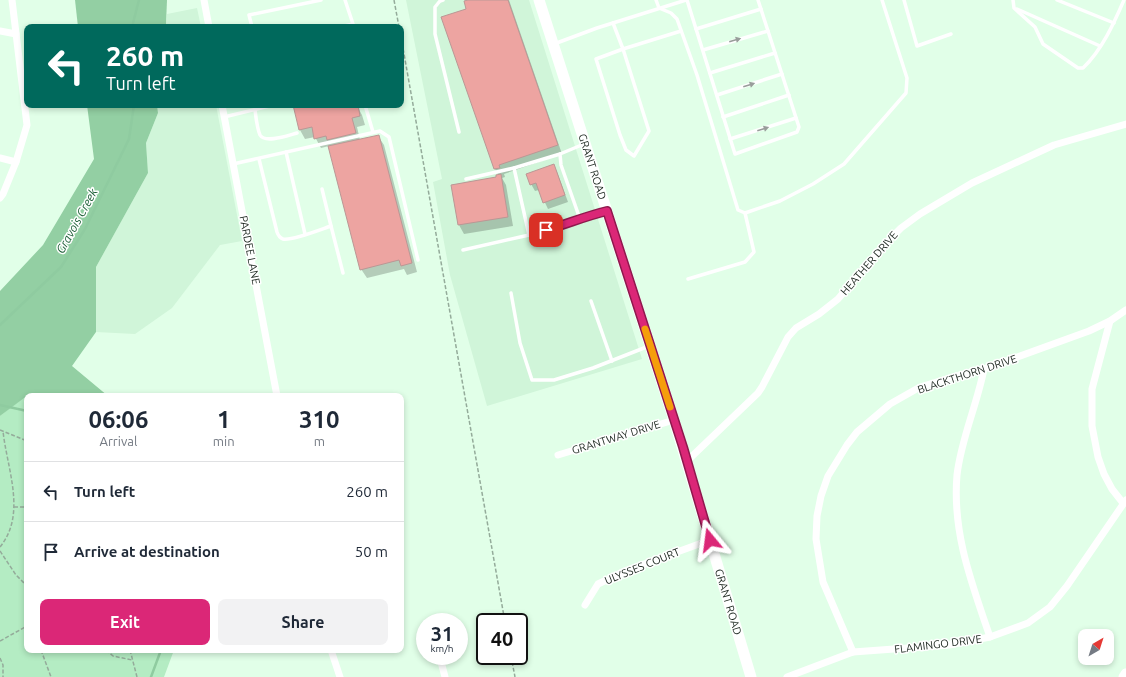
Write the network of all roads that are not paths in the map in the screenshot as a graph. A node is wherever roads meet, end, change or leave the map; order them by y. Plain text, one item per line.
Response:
1 (12, 0) edge
2 (204, 0) edge
3 (321, 0) edge
4 (345, 0) edge
5 (443, 0) edge
6 (539, 0) edge
7 (656, 0) edge
8 (686, 0) edge
9 (758, 0) edge
10 (882, 0) edge
11 (904, 0) edge
12 (1012, 0) edge
13 (1057, 0) edge
14 (1124, 0) edge
15 (659, 8) junction
16 (1014, 8) junction
17 (761, 9) junction
18 (1114, 22) junction
19 (613, 23) junction
20 (208, 24) edge
21 (251, 24) edge
22 (354, 24) edge
23 (696, 29) junction
24 (0, 31) edge
25 (681, 31) junction
26 (768, 31) junction
27 (16, 34) junction
28 (951, 34) dead end
29 (553, 44) junction
30 (1100, 46) junction
31 (622, 49) junction
32 (703, 50) junction
33 (775, 54) junction
34 (710, 73) junction
35 (782, 74) junction
36 (717, 95) junction
37 (789, 95) junction
38 (24, 99) edge
39 (25, 108) edge
40 (222, 108) edge
41 (263, 108) edge
42 (366, 108) edge
43 (255, 110) junction
44 (224, 117) junction
45 (723, 117) junction
46 (796, 118) junction
47 (1126, 124) edge
48 (373, 132) junction
49 (459, 132) dead end
50 (297, 133) dead end
51 (730, 140) junction
52 (585, 144) junction
53 (286, 152) junction
54 (560, 154) junction
55 (0, 158) edge
56 (259, 159) junction
57 (16, 162) junction
58 (233, 164) junction
59 (514, 168) junction
60 (466, 179) dead end
61 (322, 189) dead end
62 (0, 198) edge
63 (607, 211) junction
64 (745, 213) junction
65 (580, 219) junction
66 (332, 226) junction
67 (305, 234) junction
68 (529, 235) junction
69 (463, 250) dead end
70 (418, 260) dead end
71 (343, 273) dead end
72 (688, 280) dead end
73 (511, 293) dead end
74 (591, 301) dead end
75 (1126, 310) edge
76 (1110, 321) junction
77 (650, 346) junction
78 (612, 361) junction
79 (984, 369) junction
80 (276, 393) edge
81 (674, 420) junction
82 (558, 455) dead end
83 (687, 461) junction
84 (1124, 501) edge
85 (710, 540) junction
86 (585, 605) dead end
87 (990, 637) junction
88 (853, 652) junction
89 (332, 653) edge
90 (442, 665) edge
91 (1126, 674) edge
92 (340, 677) edge
93 (445, 677) edge
94 (751, 677) edge
95 (787, 677) edge
96 (1124, 677) edge

1 - 27 street
2 - 20 street
3 - 21 lane
4 - 22 lane
5 - 49 lane
6 - 29 street, GRANT ROAD
7 - 15 lane
8 - 15 lane
8 - 23 lane
9 - 17 lane
10 - 64 lane
11 - 28 lane
12 - 16 lane
13 - 18 lane
14 - 18 lane
15 - 19 lane
15 - 25 lane
16 - 30 lane
16 - 30 lane
17 - 23 lane
17 - 26 lane
18 - 30 lane
19 - 29 lane
19 - 31 lane
23 - 32 lane
24 - 27 street
25 - 31 lane
25 - 64 lane
32 -> 26 lane
26 - 33 lane
27 - 38 street
29 - 52 street, GRANT ROAD
31 - 31 lane
32 - 34 lane
33 - 34 lane
33 - 35 lane
34 - 36 lane
36 -> 35 lane
35 - 37 lane
36 - 45 lane
37 - 45 lane
37 - 46 lane
39 - 57 street
40 - 44 street, PARDEE LANE
41 - 43 lane
42 - 48 lane
43 - 44 lane
43 - 50 lane
44 - 58 street, PARDEE LANE
45 - 51 lane
51 -> 46 lane
46 - 51 lane
47 - 83 street, HEATHER DRIVE
48 - 53 lane
48 - 70 lane
52 - 54 lane
52 - 63 street, GRANT ROAD
53 - 56 lane
53 - 67 lane
54 - 59 lane
54 - 65 lane
55 - 57 street
56 - 58 lane
56 - 67 lane
57 - 62 street
58 - 80 street, PARDEE LANE
59 - 60 lane
59 - 68 lane
61 - 66 lane
63 - 65 lane
63 - 77 street, GRANT ROAD
64 - 72 lane
65 - 68 lane
66 - 67 lane
66 - 71 lane
68 - 69 lane
73 - 78 lane
74 - 78 lane
75 - 76 street, BLACKTHORN DRIVE
76 - 79 street, BLACKTHORN DRIVE
76 - 84 street
77 - 78 lane
77 - 81 street, GRANT ROAD
79 - 87 street
79 - 88 street, BLACKTHORN DRIVE
81 - 82 street, GRANTWAY DRIVE
81 - 83 street, GRANT ROAD
83 - 85 street, GRANT ROAD
84 - 87 street, FLAMINGO DRIVE
85 - 86 street, ULYSSES COURT
85 - 94 street, GRANT ROAD
87 - 88 street, FLAMINGO DRIVE
88 - 95 street, FLAMINGO DRIVE
89 - 92 street
90 - 93 street
91 - 96 street

